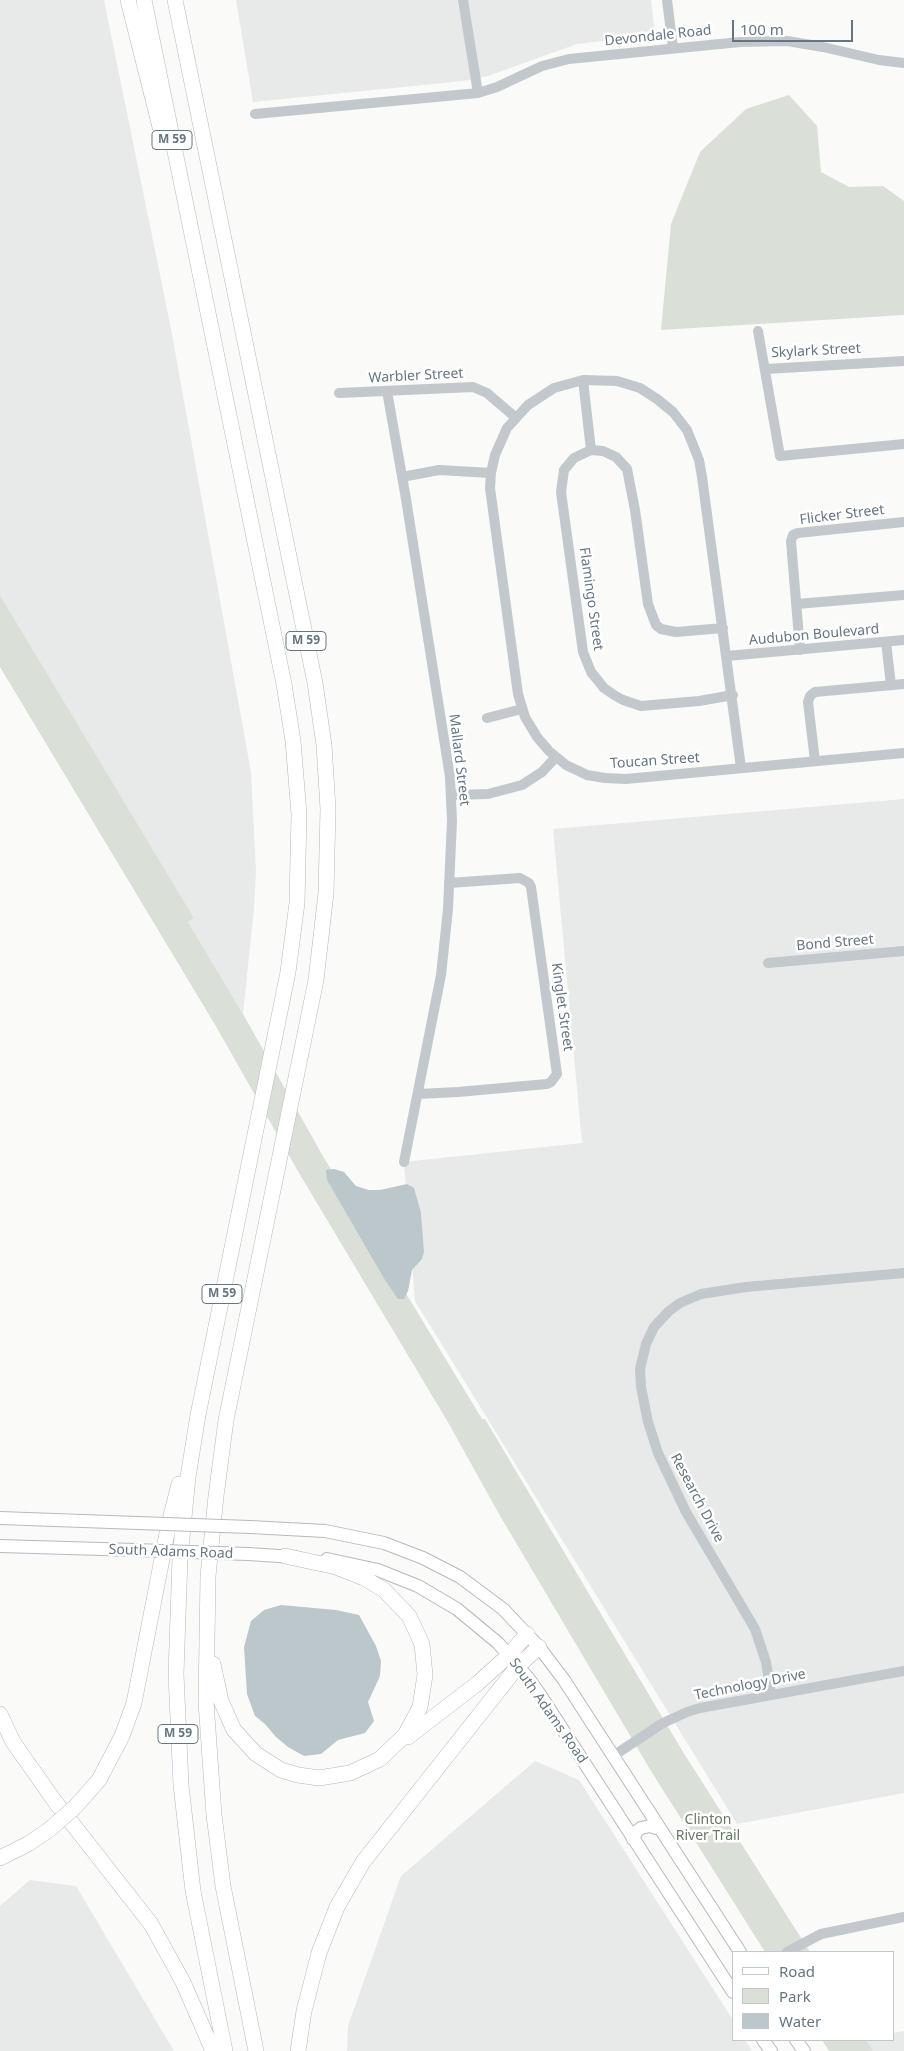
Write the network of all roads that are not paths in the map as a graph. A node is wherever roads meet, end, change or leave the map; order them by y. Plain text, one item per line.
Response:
1 (128, 0) edge
2 (144, 0) edge
3 (175, 0) edge
4 (463, 0) edge
5 (667, 0) edge
6 (673, 48) junction
7 (904, 63) edge
8 (478, 93) junction
9 (255, 114) dead end
10 (201, 280) junction
11 (758, 332) dead end
12 (904, 361) edge
13 (766, 369) junction
14 (583, 380) junction
15 (387, 391) junction
16 (339, 393) dead end
17 (515, 417) junction
18 (904, 444) edge
19 (591, 450) junction
20 (490, 473) junction
21 (402, 477) junction
22 (904, 522) edge
23 (904, 595) edge
24 (796, 604) junction
25 (723, 628) junction
26 (904, 640) edge
27 (886, 642) junction
28 (800, 650) junction
29 (727, 656) junction
30 (904, 684) edge
31 (891, 685) junction
32 (733, 695) junction
33 (522, 709) junction
34 (487, 718) dead end
35 (904, 753) edge
36 (556, 757) junction
37 (815, 760) junction
38 (742, 768) junction
39 (452, 795) junction
40 (449, 883) junction
41 (904, 950) edge
42 (768, 963) dead end
43 (418, 1094) junction
44 (404, 1162) dead end
45 (904, 1273) edge
46 (198, 1415) junction
47 (0, 1518) edge
48 (0, 1546) edge
49 (285, 1556) junction
50 (207, 1602) junction
51 (527, 1634) junction
52 (539, 1647) junction
53 (514, 1660) junction
54 (904, 1671) edge
55 (771, 1695) junction
56 (0, 1714) edge
57 (396, 1746) junction
58 (613, 1756) junction
59 (660, 1828) junction
60 (633, 1839) junction
61 (0, 1858) edge
62 (904, 1917) edge
63 (739, 1951) edge
64 (789, 1951) edge
65 (732, 1990) edge
66 (213, 2051) edge
67 (225, 2051) edge
68 (256, 2051) edge
69 (298, 2051) edge

1 - 10 highway
2 - 10 highway, M 59
3 - 50 highway, M 59
4 - 8 street
5 - 6 street
6 - 7 street, Devondale Road
6 - 8 street, Devondale Road
8 - 9 street, Devondale Road
10 - 46 highway, M 59
11 - 13 street, Skylark Street
12 - 13 street, Skylark Street
13 - 18 street
14 - 17 street, Toucan Street
14 - 19 street
14 - 25 street, Toucan Street
15 - 16 street, Warbler Street
15 - 17 street, Warbler Street
15 - 21 street, Mallard Street
17 - 20 street, Toucan Street
19 - 25 street
19 - 32 street, Flamingo Street
20 - 21 street
20 - 33 street, Toucan Street
21 - 39 street, Mallard Street
22 - 24 street, Flicker Street
23 - 24 street
24 - 28 street, Flicker Street
25 - 29 street, Toucan Street
26 - 27 street, Audubon Boulevard
27 - 28 street, Audubon Boulevard
27 - 31 street
28 - 29 street, Audubon Boulevard
29 - 32 street, Toucan Street
30 - 31 street
31 - 37 street
32 - 38 street, Toucan Street
33 - 34 street
33 - 36 street, Toucan Street
35 - 37 street
36 - 38 street, Toucan Street
36 - 39 street
37 - 38 street
39 - 40 street, Mallard Street
40 - 43 street, Mallard Street
40 - 43 street, Kinglet Street
41 - 42 street, Bond Street
43 - 44 street, Mallard Street
45 - 55 street, Research Drive
46 - 61 highway, bridge
46 - 67 highway, M 59
47 - 51 main road, South Adams Road, bridge
48 - 49 main road, South Adams Road, bridge
49 - 53 main road, South Adams Road
49 - 57 highway
50 - 57 highway
50 - 68 highway, M 59
51 - 52 main road, South Adams Road
51 - 53 highway
52 - 53 highway
52 - 58 main road, South Adams Road
53 - 57 highway
53 - 60 main road, South Adams Road
53 - 69 highway
54 - 55 street, Technology Drive
55 - 58 street, Technology Drive
56 - 66 highway
58 - 59 main road, South Adams Road
59 - 60 main road
59 - 63 main road, South Adams Road
60 - 65 main road, South Adams Road
62 - 64 street

